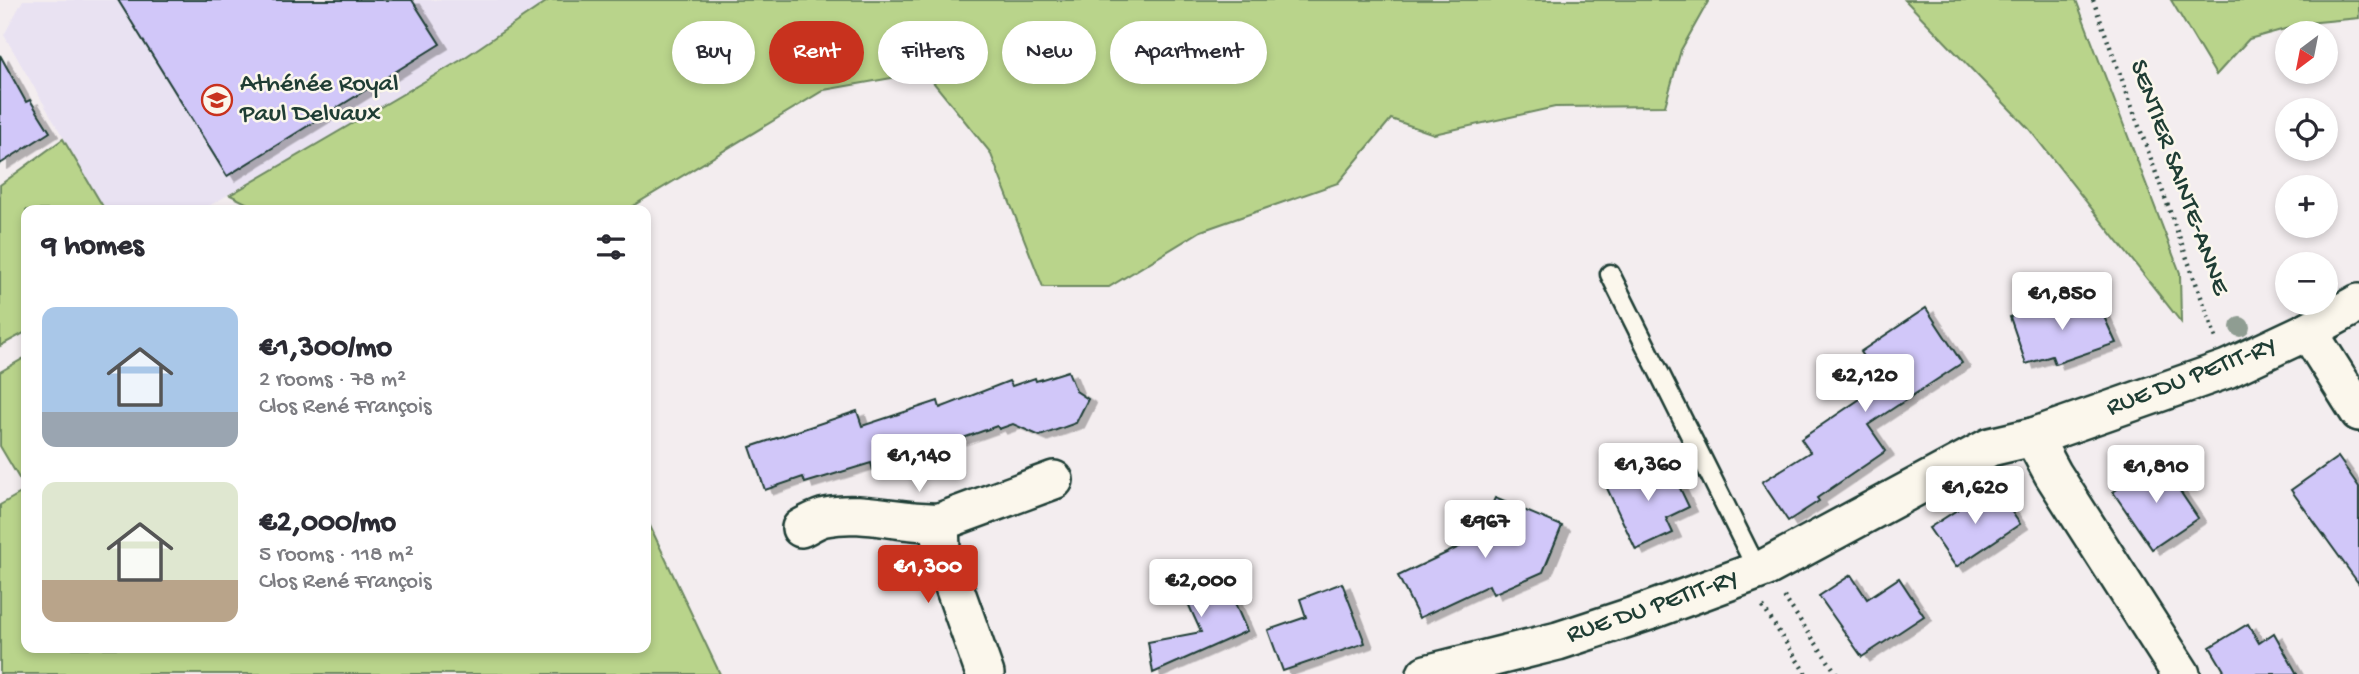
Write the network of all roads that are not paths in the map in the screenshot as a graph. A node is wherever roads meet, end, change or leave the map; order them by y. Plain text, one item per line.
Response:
1 (1610, 274) dead end
2 (2359, 303) edge
3 (2308, 331) junction
4 (2359, 412) edge
5 (2034, 437) junction
6 (1054, 480) dead end
7 (940, 522) junction
8 (801, 528) dead end
9 (1761, 570) junction
10 (985, 674) edge
11 (1426, 674) edge
12 (2181, 674) edge

1 - 9 lane, RUE DU PETIT-RY
2 - 3 street, RUE DU PETIT-RY
3 - 4 street
3 - 5 street, RUE DU PETIT-RY
5 - 9 street, RUE DU PETIT-RY
5 - 12 street
6 - 7 street
7 - 8 street
7 - 10 street
9 - 11 street, RUE DU PETIT-RY

